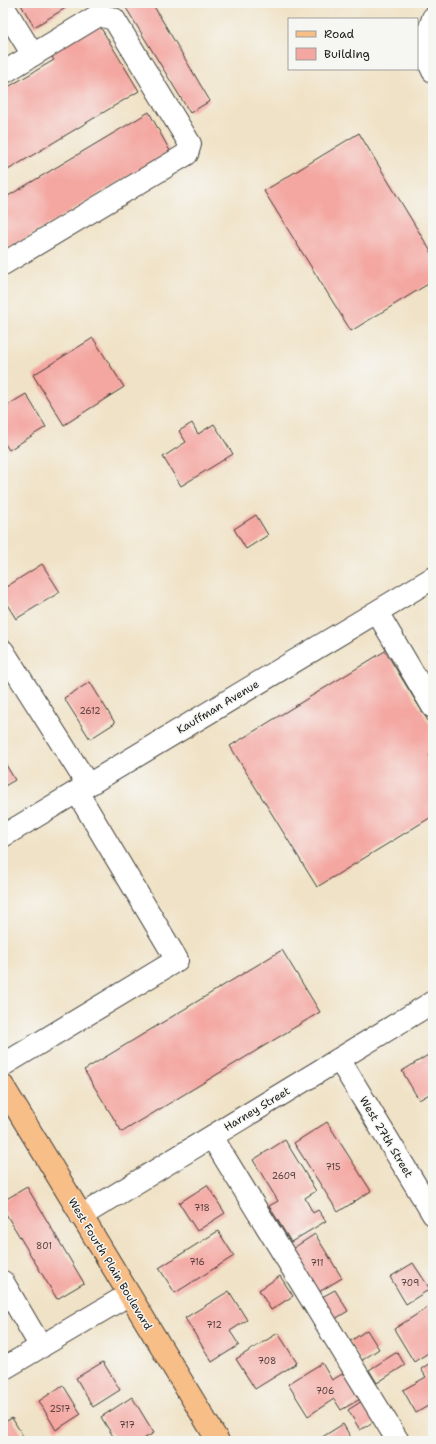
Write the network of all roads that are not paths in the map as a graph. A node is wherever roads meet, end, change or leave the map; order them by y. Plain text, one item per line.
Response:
1 (3, 6) edge
2 (433, 18) edge
3 (33, 55) junction
4 (433, 71) edge
5 (3, 73) edge
6 (3, 264) edge
7 (433, 578) edge
8 (377, 612) junction
9 (3, 650) edge
10 (433, 707) edge
11 (82, 789) junction
12 (3, 836) edge
13 (433, 1002) edge
14 (339, 1059) junction
15 (3, 1066) edge
16 (4, 1088) edge
17 (212, 1137) junction
18 (433, 1214) edge
19 (81, 1216) junction
20 (3, 1282) edge
21 (128, 1295) junction
22 (41, 1347) junction
23 (3, 1369) edge
24 (218, 1441) edge
25 (398, 1441) edge

1 - 3 street
2 - 4 street
3 - 5 street
3 - 6 street
7 - 8 street, Kauffman Avenue
8 - 10 street
8 - 11 street, Kauffman Avenue
9 - 11 street
11 - 12 street, Kauffman Avenue
11 - 15 street
13 - 14 street, Harney Street
14 - 17 street, Harney Street
14 - 18 street, West 27th Street
16 - 19 main road, West Fourth Plain Boulevard
17 - 19 street, Harney Street
17 - 25 street
19 - 21 main road, West Fourth Plain Boulevard
20 - 22 street
21 - 22 street
21 - 24 main road, West Fourth Plain Boulevard
22 - 23 street

